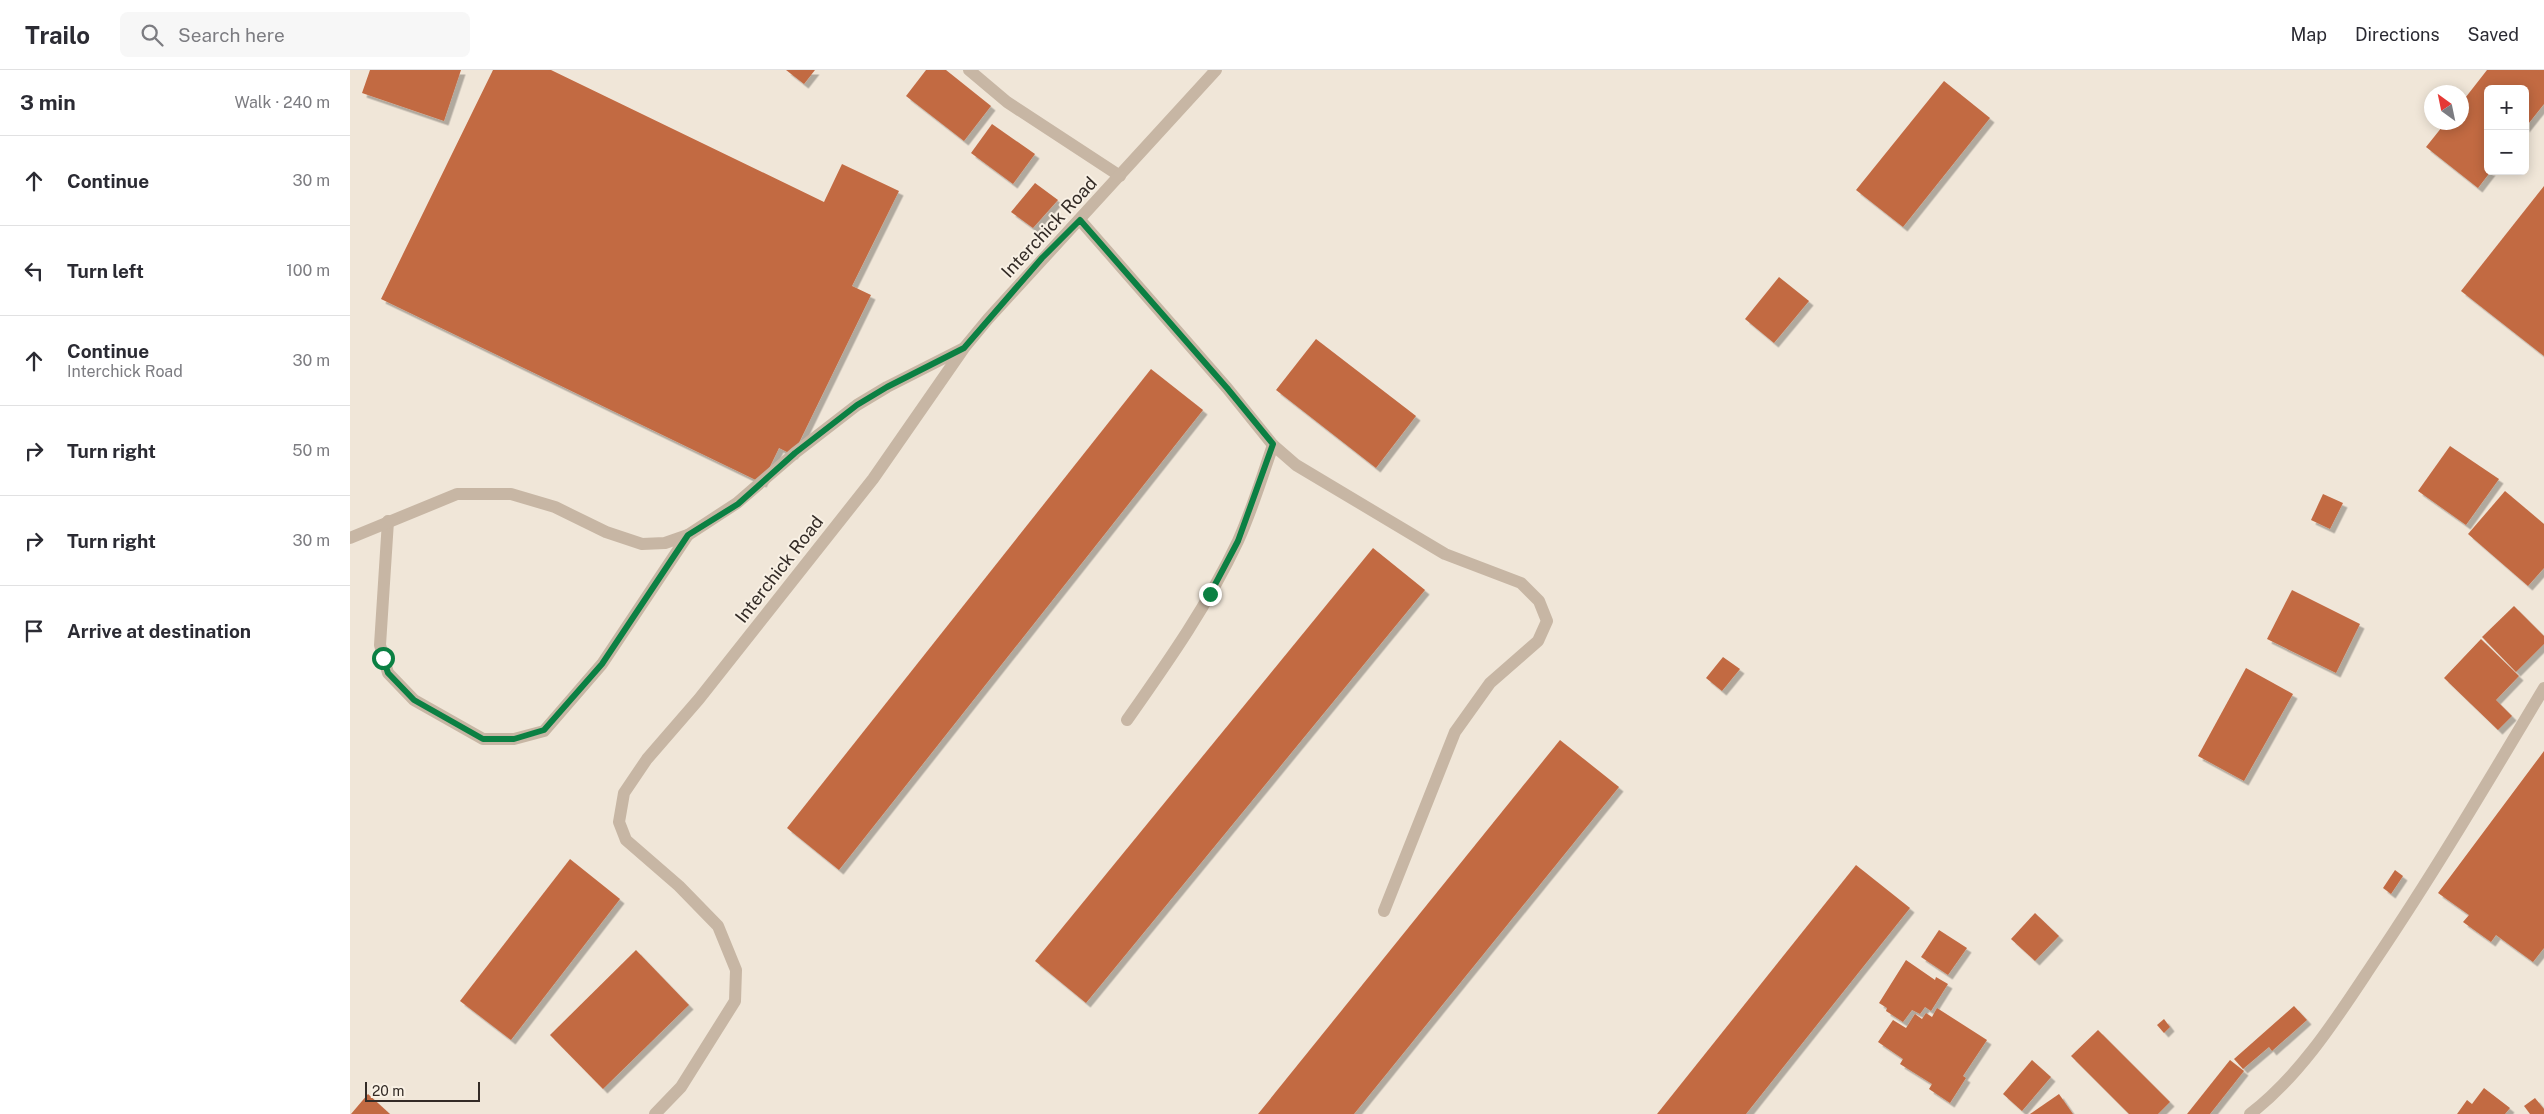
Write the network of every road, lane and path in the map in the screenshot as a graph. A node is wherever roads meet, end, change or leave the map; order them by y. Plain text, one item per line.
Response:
1 (969, 70) edge
2 (1216, 70) edge
3 (1120, 176) junction
4 (1080, 220) junction
5 (964, 348) junction
6 (1273, 444) junction
7 (388, 521) junction
8 (688, 535) junction
9 (350, 538) edge
10 (2544, 688) edge
11 (1126, 720) dead end
12 (1384, 911) dead end
13 (655, 1114) edge
14 (2250, 1114) edge

1 - 3 street
2 - 3 street, Interchick Road
3 - 4 street, Interchick Road
4 - 5 street, Interchick Road
4 - 6 street
5 - 8 street
5 - 13 street, Interchick Road
6 - 11 street
6 - 12 street
7 - 8 street
7 - 8 street
7 - 9 street
10 - 14 street

